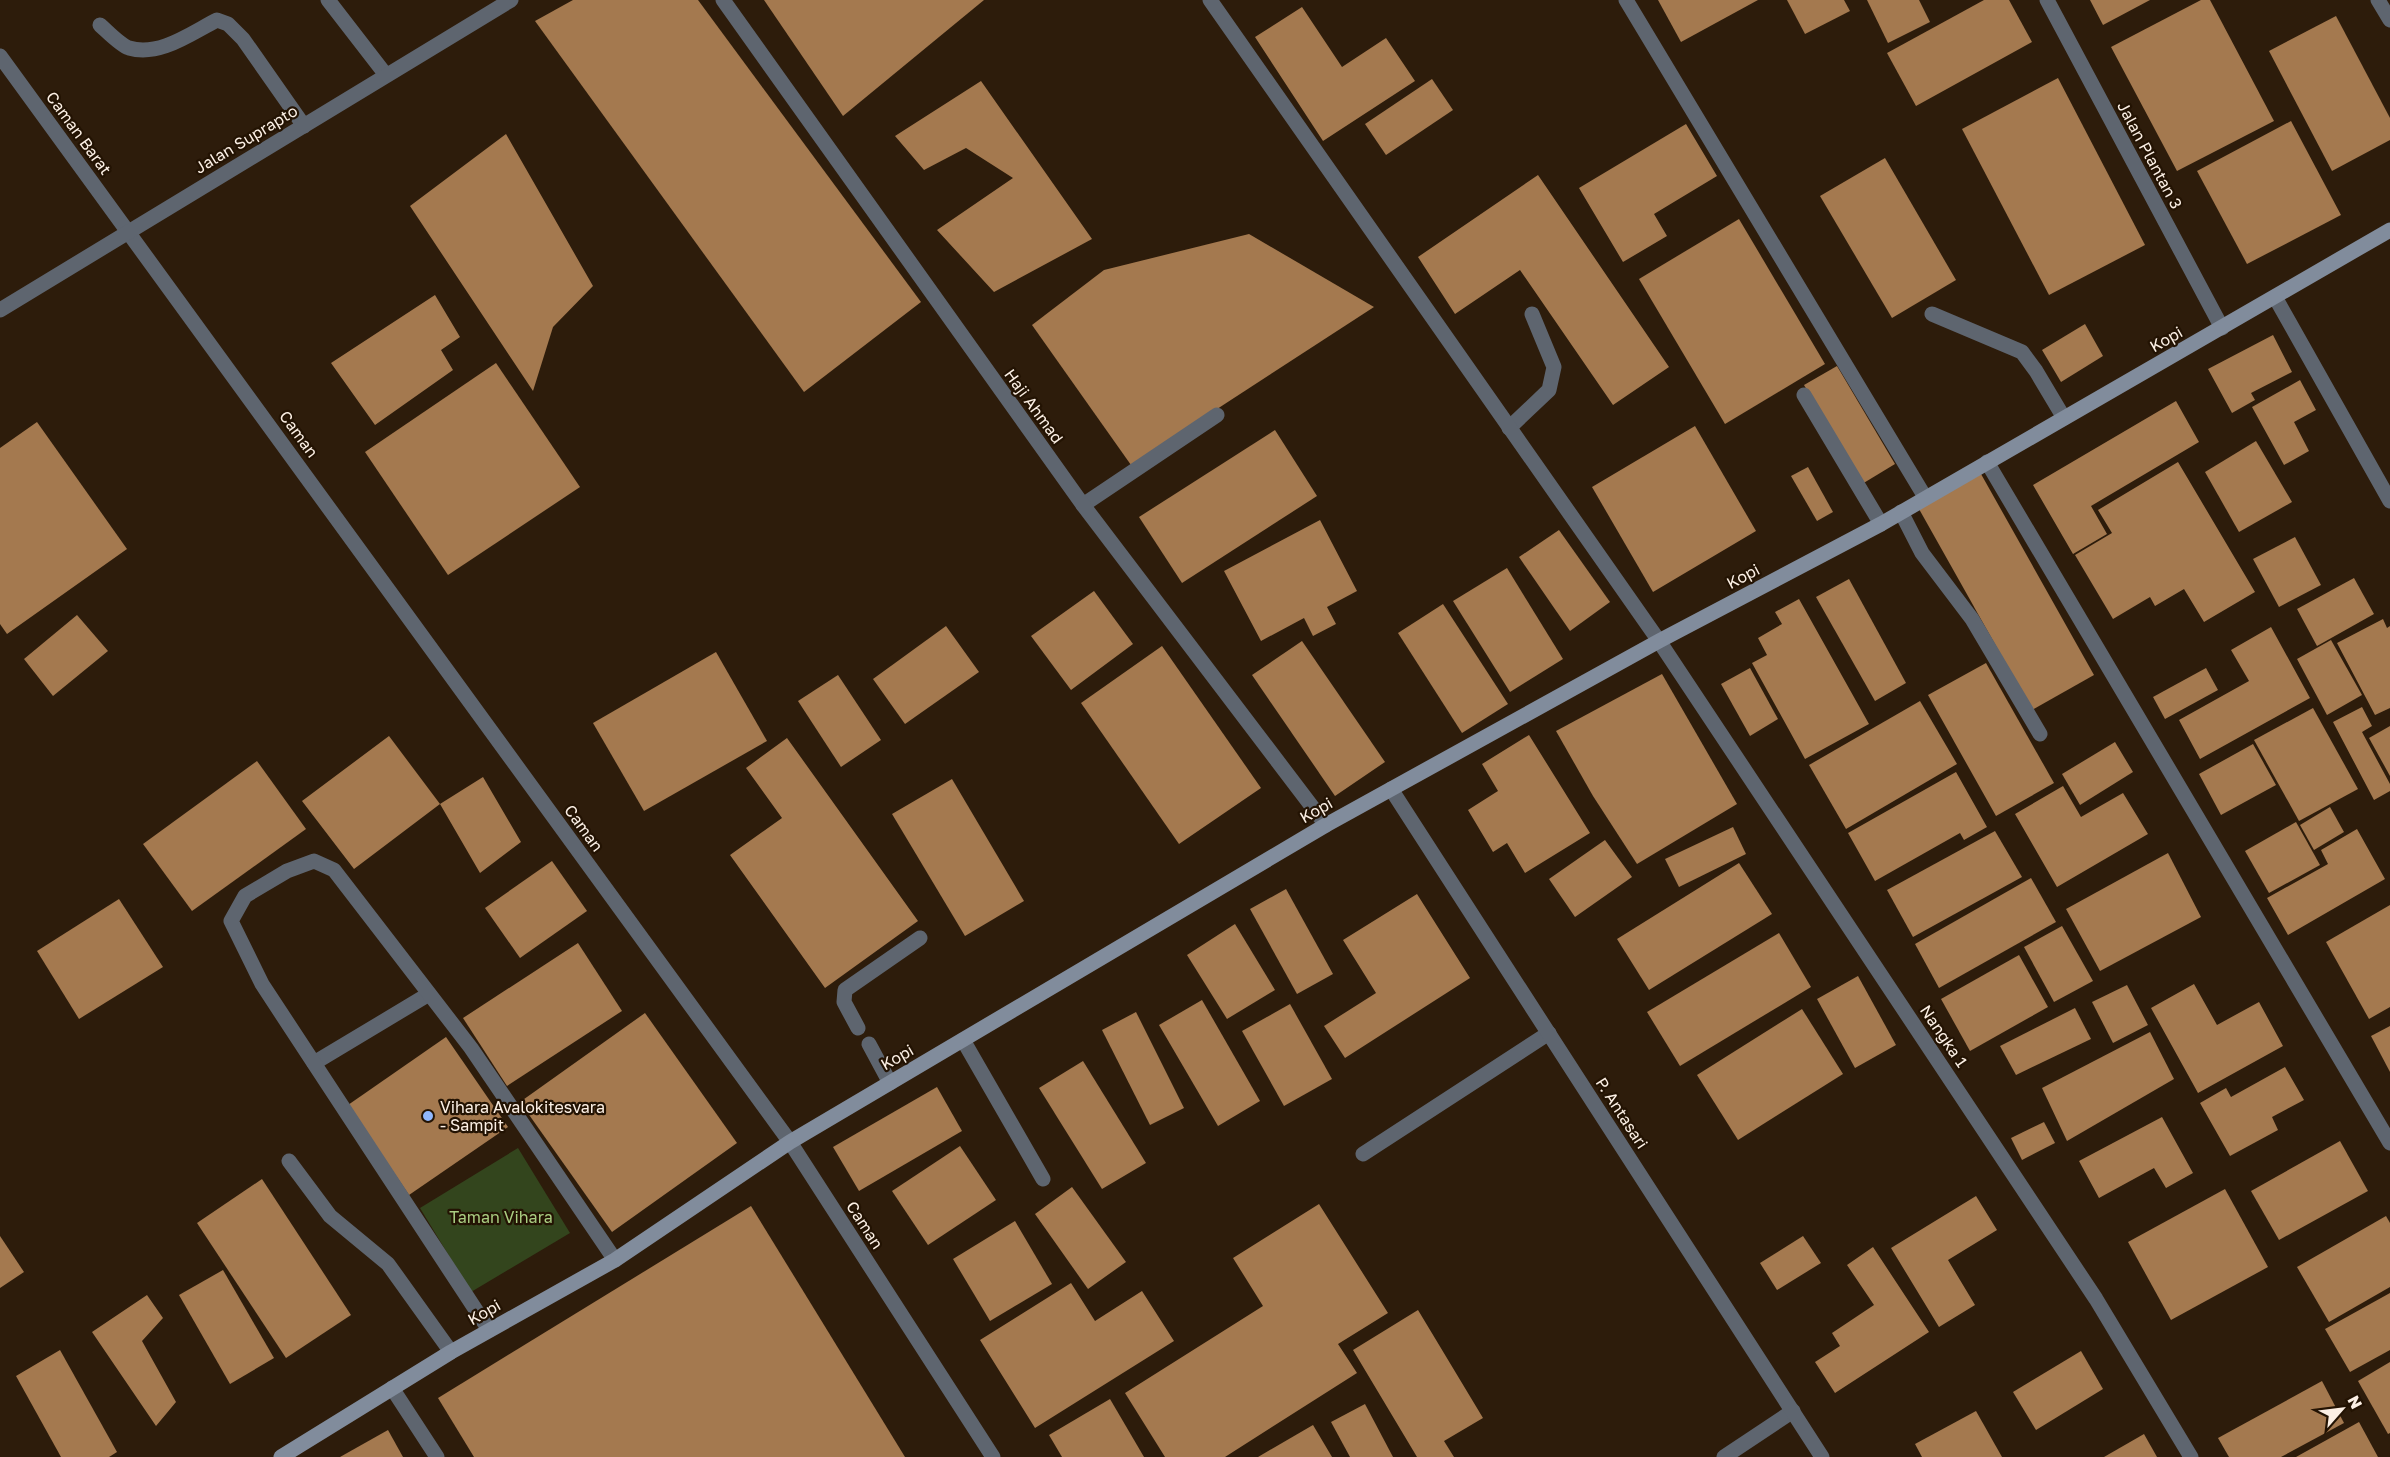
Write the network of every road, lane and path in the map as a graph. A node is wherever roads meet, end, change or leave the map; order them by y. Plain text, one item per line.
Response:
1 (328, 0) edge
2 (511, 0) edge
3 (723, 0) edge
4 (1210, 0) edge
5 (1626, 0) edge
6 (2047, 0) edge
7 (2378, 0) edge
8 (2390, 20) edge
9 (100, 25) dead end
10 (0, 56) edge
11 (386, 75) junction
12 (304, 126) junction
13 (2390, 230) edge
14 (129, 231) junction
15 (2275, 297) junction
16 (0, 310) edge
17 (1532, 314) dead end
18 (1932, 314) dead end
19 (2222, 328) junction
20 (1804, 395) dead end
21 (1217, 415) dead end
22 (2064, 418) junction
23 (1509, 428) junction
24 (1987, 462) junction
25 (1925, 497) junction
26 (2390, 501) edge
27 (1083, 505) junction
28 (1901, 512) junction
29 (1881, 524) junction
30 (1659, 641) junction
31 (2040, 734) dead end
32 (1390, 789) junction
33 (1326, 825) junction
34 (920, 938) dead end
35 (429, 994) junction
36 (858, 1028) dead end
37 (1549, 1033) junction
38 (963, 1040) junction
39 (869, 1044) dead end
40 (314, 1064) junction
41 (890, 1083) junction
42 (790, 1142) junction
43 (2390, 1143) edge
44 (1363, 1154) dead end
45 (289, 1161) dead end
46 (1043, 1179) dead end
47 (615, 1260) junction
48 (489, 1330) junction
49 (451, 1352) junction
50 (392, 1388) junction
51 (1792, 1411) junction
52 (281, 1457) edge
53 (437, 1457) edge
54 (993, 1457) edge
55 (1724, 1457) edge
56 (1822, 1457) edge
57 (2191, 1457) edge

1 - 11 street
2 - 11 street, Jalan Suprapto
3 - 27 street, Haji Ahmad
4 - 23 street, Nangka 1
5 - 25 street
6 - 19 street, Jalan Plantan 3
7 - 8 street
9 - 12 street
10 - 14 street, Caman Barat
11 - 12 street, Jalan Suprapto
12 - 14 street, Jalan Suprapto
13 - 15 street, Kopi
14 - 16 street, Jalan Suprapto
14 - 42 street, Caman
15 - 19 street, Kopi
15 - 26 street
17 - 23 street
18 - 22 street
19 - 22 street, Kopi
20 - 29 street
21 - 27 street
22 - 24 street, Kopi
23 - 30 street, Nangka 1
24 - 25 street, Kopi
24 - 43 street
25 - 28 street, Kopi
27 - 33 street, Haji Ahmad
28 - 29 street, Kopi
28 - 31 street
29 - 30 street, Kopi
30 - 32 street, Kopi
30 - 57 street, Nangka 1
32 - 33 street, Kopi
32 - 37 street, P. Antasari
33 - 38 street, Kopi
34 - 36 street
35 - 40 street
35 - 40 street
35 - 47 street
37 - 44 street
37 - 51 street, P. Antasari
38 - 41 street, Kopi
38 - 46 street
39 - 41 street
40 - 48 street
41 - 42 street, Kopi
42 - 47 street, Kopi
42 - 54 street, Caman
45 - 49 street
47 - 48 street, Kopi
48 - 49 street, Kopi
49 - 50 street, Kopi
50 - 52 street, Kopi
50 - 53 street
51 - 55 street
51 - 56 street, P. Antasari

